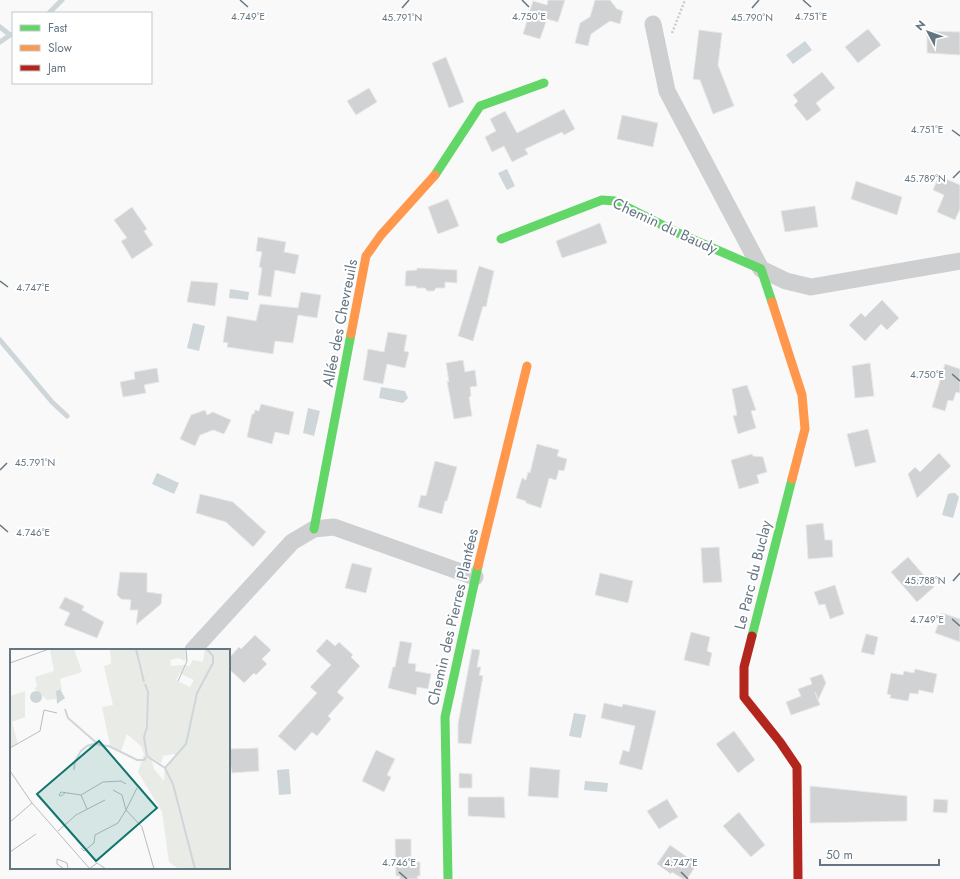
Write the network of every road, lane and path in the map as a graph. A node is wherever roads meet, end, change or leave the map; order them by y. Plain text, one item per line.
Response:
1 (653, 24) dead end
2 (544, 83) dead end
3 (501, 239) dead end
4 (960, 261) edge
5 (761, 269) junction
6 (527, 366) dead end
7 (314, 529) junction
8 (475, 577) junction
9 (194, 649) edge
10 (448, 879) edge
11 (798, 879) edge

1 - 5 street
2 - 7 street, Allée des Chevreuils
3 - 5 street, Chemin du Baudy
4 - 5 street, Chemin du Baudy
5 - 11 street, Le Parc du Buclay
6 - 8 street, Chemin des Pierres Plantées
7 - 8 street
7 - 9 street
8 - 10 street, Chemin des Pierres Plantées

